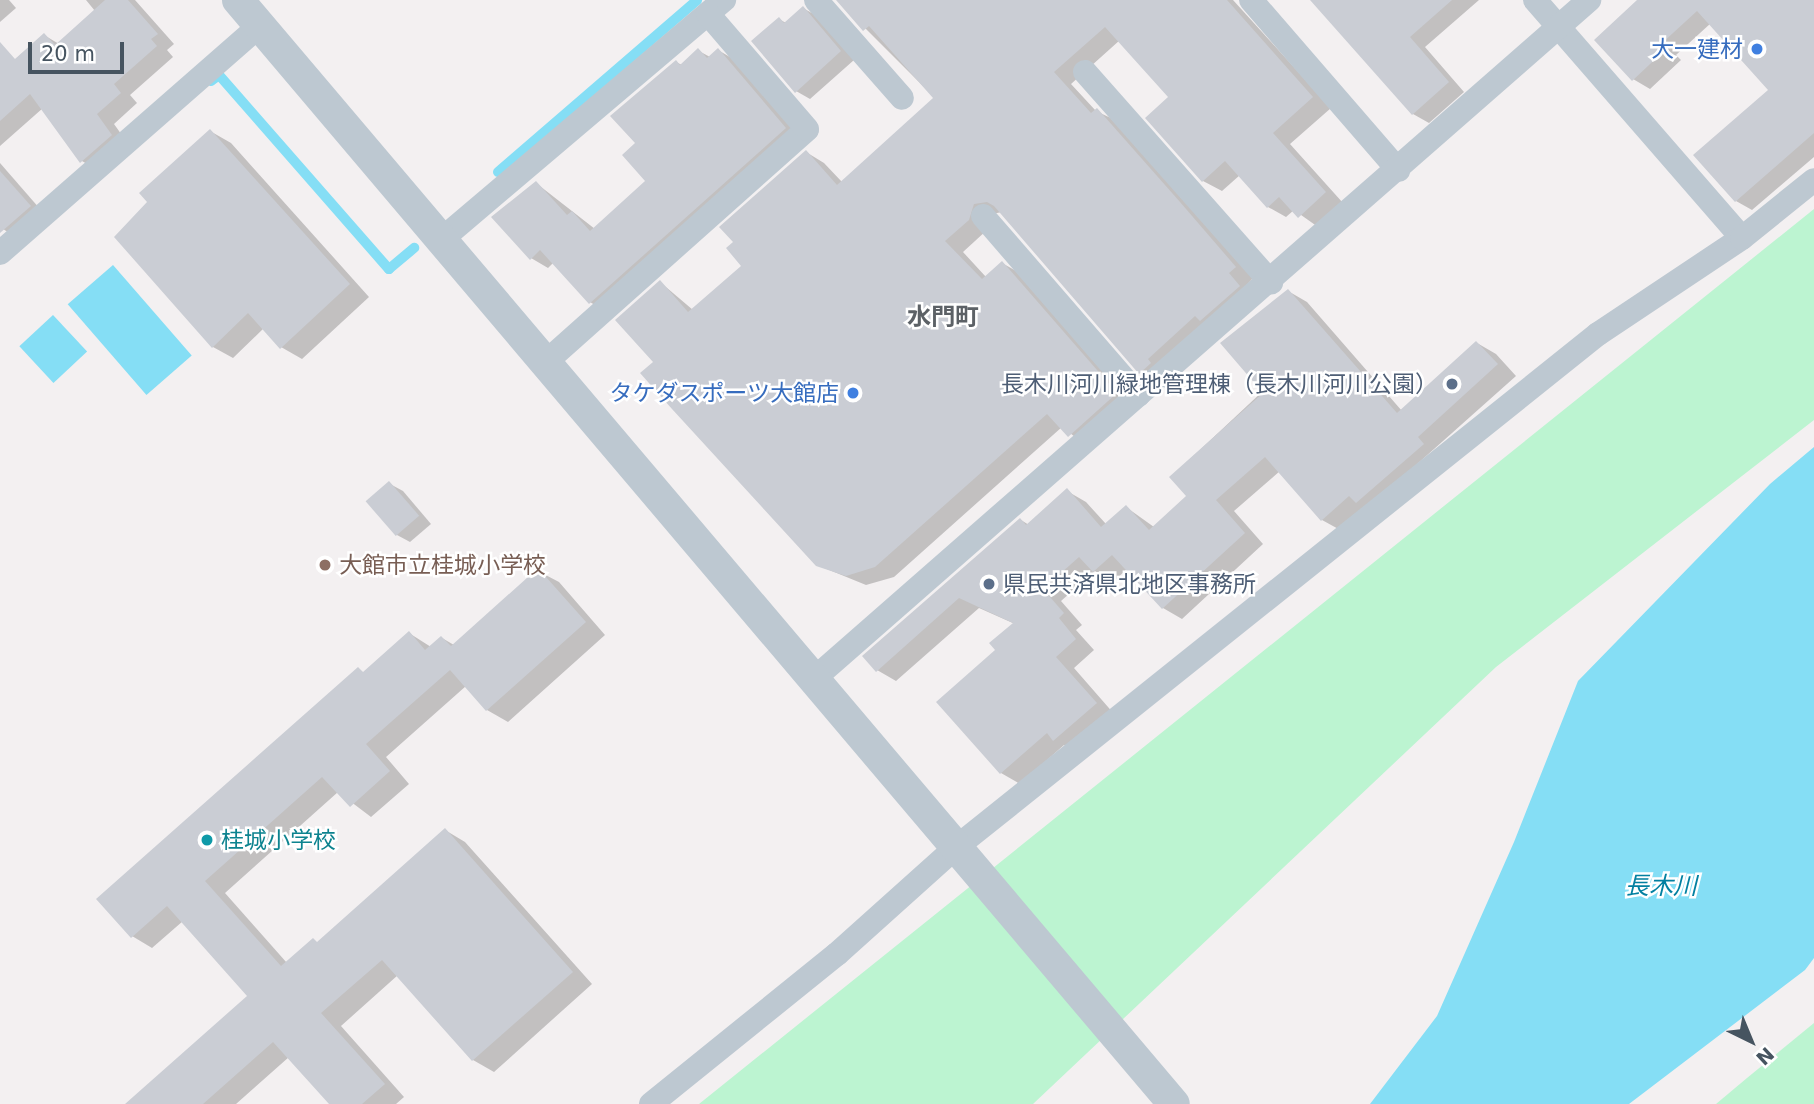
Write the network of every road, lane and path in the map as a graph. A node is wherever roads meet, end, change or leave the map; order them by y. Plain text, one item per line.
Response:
1 (239, 0) edge
2 (816, 0) edge
3 (1251, 0) edge
4 (1535, 0) edge
5 (1589, 0) edge
6 (716, 7) edge
7 (260, 26) junction
8 (1558, 26) junction
9 (1085, 72) dead end
10 (902, 98) dead end
11 (1398, 170) junction
12 (1814, 180) edge
13 (983, 216) dead end
14 (1742, 238) junction
15 (442, 239) junction
16 (0, 253) edge
17 (1271, 282) junction
18 (547, 362) junction
19 (1139, 395) junction
20 (816, 677) junction
21 (962, 857) junction
22 (650, 1104) edge
23 (1174, 1104) edge

1 - 7 street
2 - 10 street
3 - 11 street
4 - 8 street
5 - 8 street
6 - 15 street
6 - 18 street
7 - 15 street
7 - 16 street
8 - 11 street
8 - 14 street
9 - 17 street
11 - 17 street
12 - 14 street
13 - 19 street
14 - 21 street
15 - 18 street
17 - 19 street
18 - 20 street
19 - 20 street
20 - 21 street
21 - 22 street
21 - 23 street

